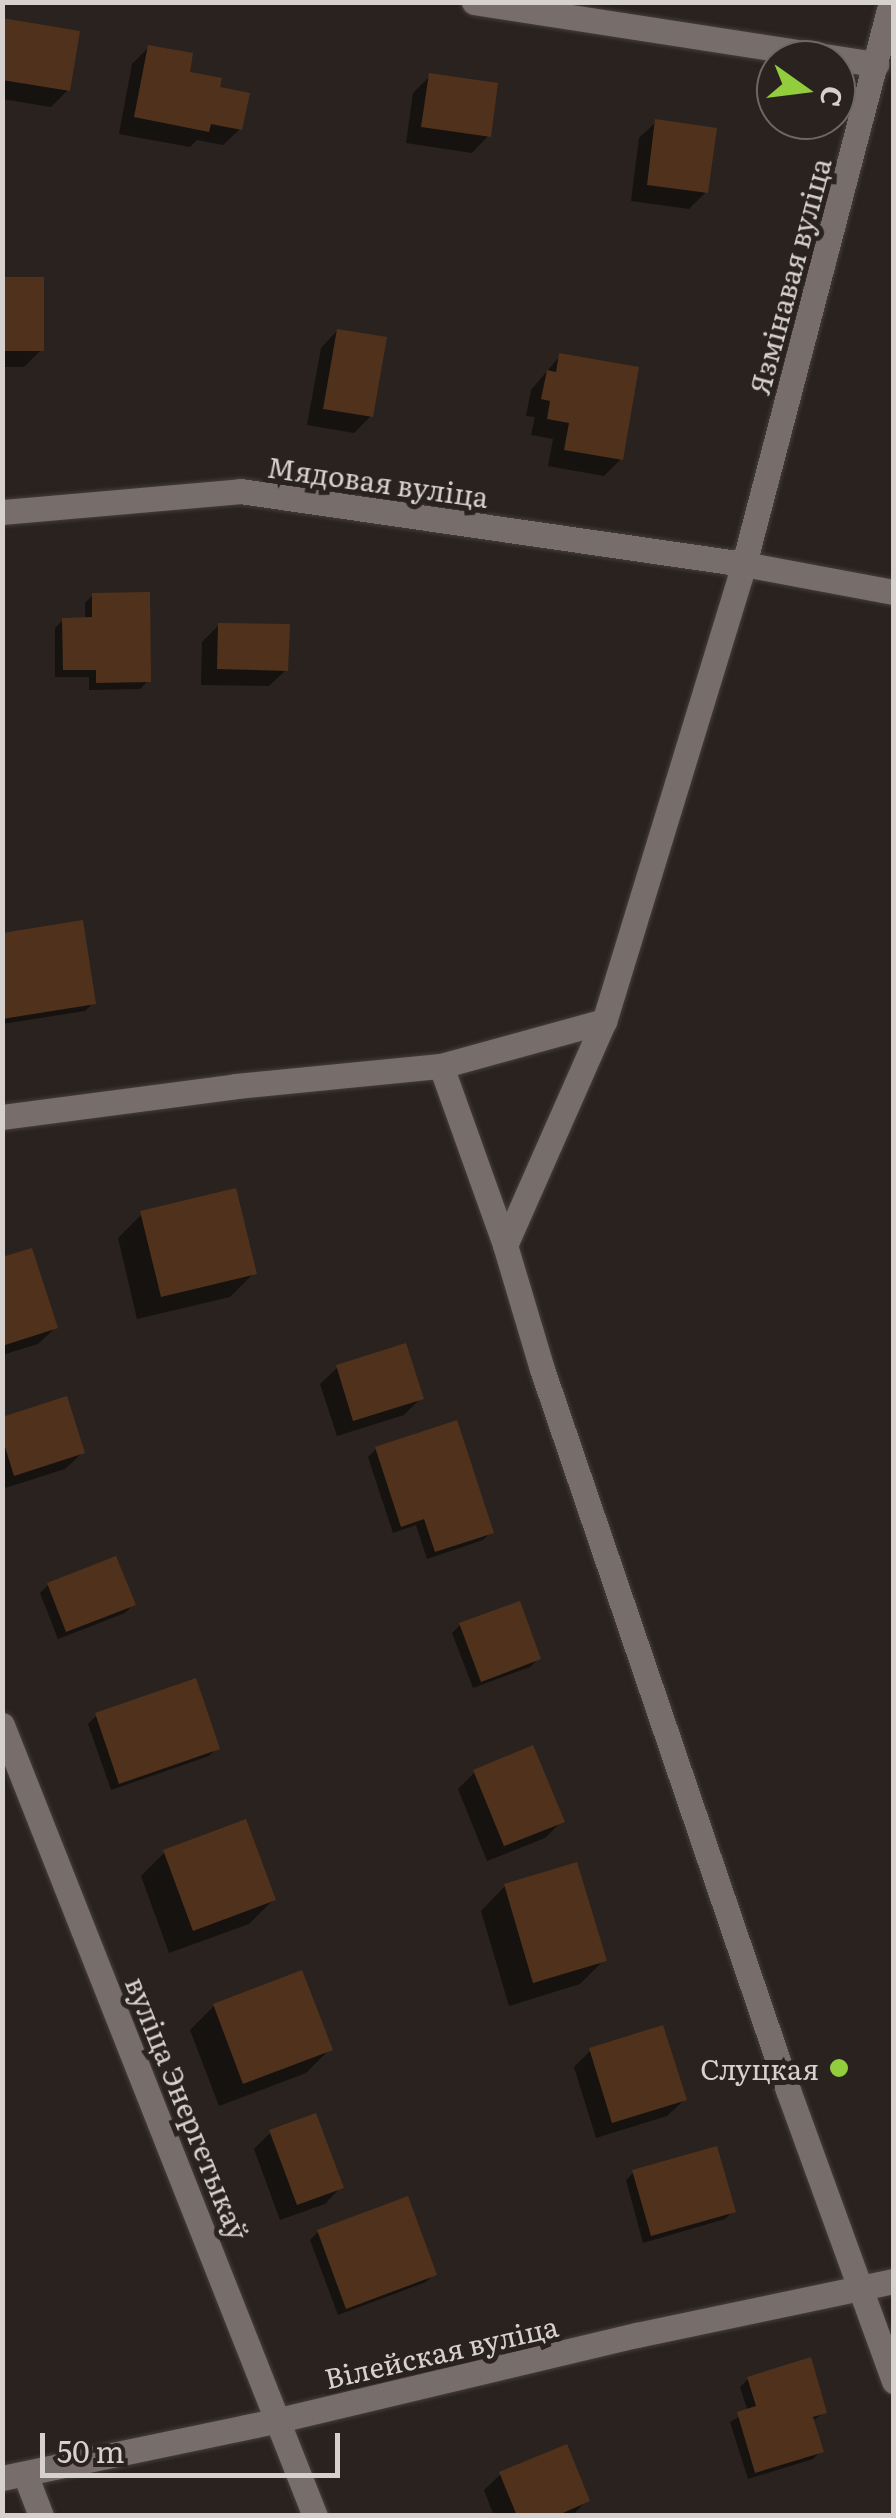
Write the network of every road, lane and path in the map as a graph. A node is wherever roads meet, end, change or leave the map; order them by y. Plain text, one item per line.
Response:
1 (474, 2) edge
2 (891, 2) edge
3 (876, 64) junction
4 (2, 512) edge
5 (744, 564) junction
6 (894, 592) edge
7 (604, 1021) junction
8 (441, 1066) junction
9 (2, 1118) edge
10 (505, 1246) junction
11 (2, 1724) edge
12 (894, 2281) edge
13 (859, 2287) junction
14 (894, 2380) edge
15 (279, 2420) junction
16 (14, 2476) edge
17 (42, 2516) edge
18 (314, 2516) edge

1 - 3 street
2 - 3 street, Язмінавая вуліца
3 - 5 street, Язмінавая вуліца
4 - 5 street, Мядовая вуліца
5 - 6 street, Мядовая вуліца
5 - 7 street, Язмінавая вуліца
7 - 8 street
7 - 10 street, Язмінавая вуліца
8 - 9 street
8 - 10 street
10 - 13 street
11 - 15 street, вуліца Энергетыкаў
12 - 13 street, Вілейская вуліца
13 - 14 street
13 - 15 street, Вілейская вуліца
15 - 16 street, Вілейская вуліца
15 - 18 street, вуліца Энергетыкаў
16 - 17 street

